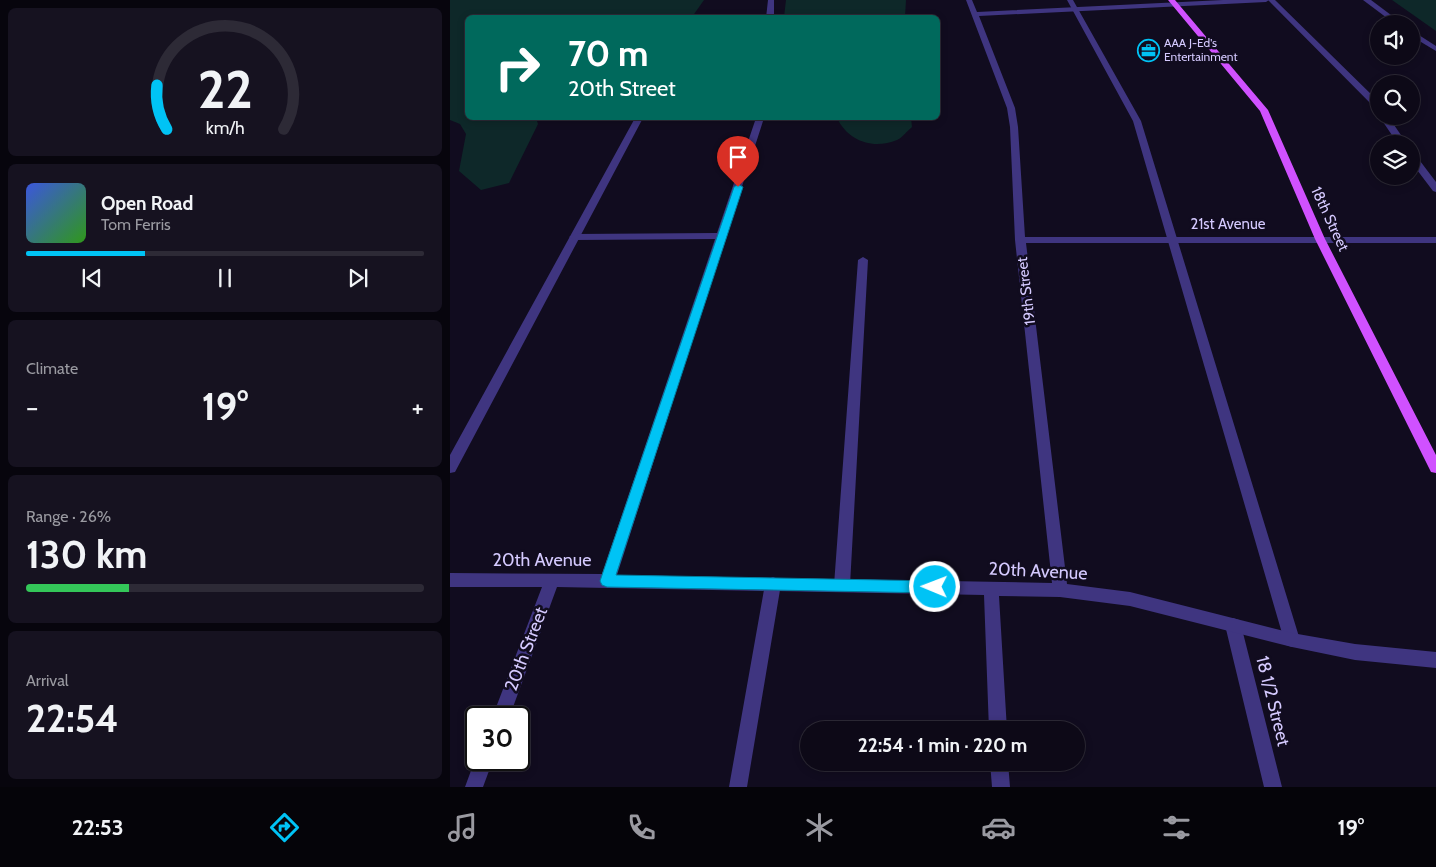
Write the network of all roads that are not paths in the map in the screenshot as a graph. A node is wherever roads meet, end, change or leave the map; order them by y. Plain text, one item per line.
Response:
1 (771, 0) edge
2 (969, 0) edge
3 (1266, 0) edge
4 (1271, 0) edge
5 (1366, 0) edge
6 (1173, 2) edge
7 (1072, 5) edge
8 (973, 14) junction
9 (770, 15) edge
10 (1387, 15) edge
11 (1420, 38) edge
12 (1436, 49) edge
13 (1370, 98) edge
14 (638, 120) edge
15 (759, 120) edge
16 (1420, 168) edge
17 (1436, 190) edge
18 (722, 236) junction
19 (574, 237) junction
20 (1171, 239) junction
21 (1320, 239) junction
22 (1020, 240) junction
23 (1436, 240) edge
24 (863, 260) dead end
25 (450, 468) edge
26 (1436, 468) edge
27 (450, 580) edge
28 (552, 580) junction
29 (607, 581) junction
30 (773, 584) junction
31 (842, 585) junction
32 (991, 588) junction
33 (1060, 590) junction
34 (1233, 625) junction
35 (1292, 640) junction
36 (1436, 660) edge
37 (505, 706) edge
38 (998, 721) edge
39 (480, 771) edge
40 (1000, 771) edge
41 (474, 787) edge
42 (738, 787) edge
43 (1001, 787) edge
44 (1273, 787) edge

1 - 9 street
2 - 8 street, 19th Street
3 - 6 street
4 - 13 street
5 - 10 street
6 - 7 street
6 - 21 main road, 18th Street
7 - 8 street
7 - 20 street
8 - 22 street, 19th Street
11 - 12 street
14 - 19 street
15 - 18 street
16 - 17 street
18 - 19 street
18 - 29 street
19 - 25 street
20 - 21 street, 21st Avenue
20 - 22 street, 21st Avenue
20 - 35 street
21 - 23 street, 21st Avenue
21 - 26 main road, 18th Street
22 - 33 street, 19th Street
24 - 31 street
27 - 28 street, 20th Avenue
28 - 29 street, 20th Avenue
28 - 37 street, 20th Street
29 - 30 street, 20th Avenue
30 - 31 street, 20th Avenue
30 - 42 street
31 - 32 street, 20th Avenue
32 - 33 street, 20th Avenue
32 - 38 street
33 - 34 street, 20th Avenue
34 - 35 street, 20th Avenue
34 - 44 street, 18 1/2 Street
35 - 36 street, 20th Avenue
39 - 41 street
40 - 43 street

